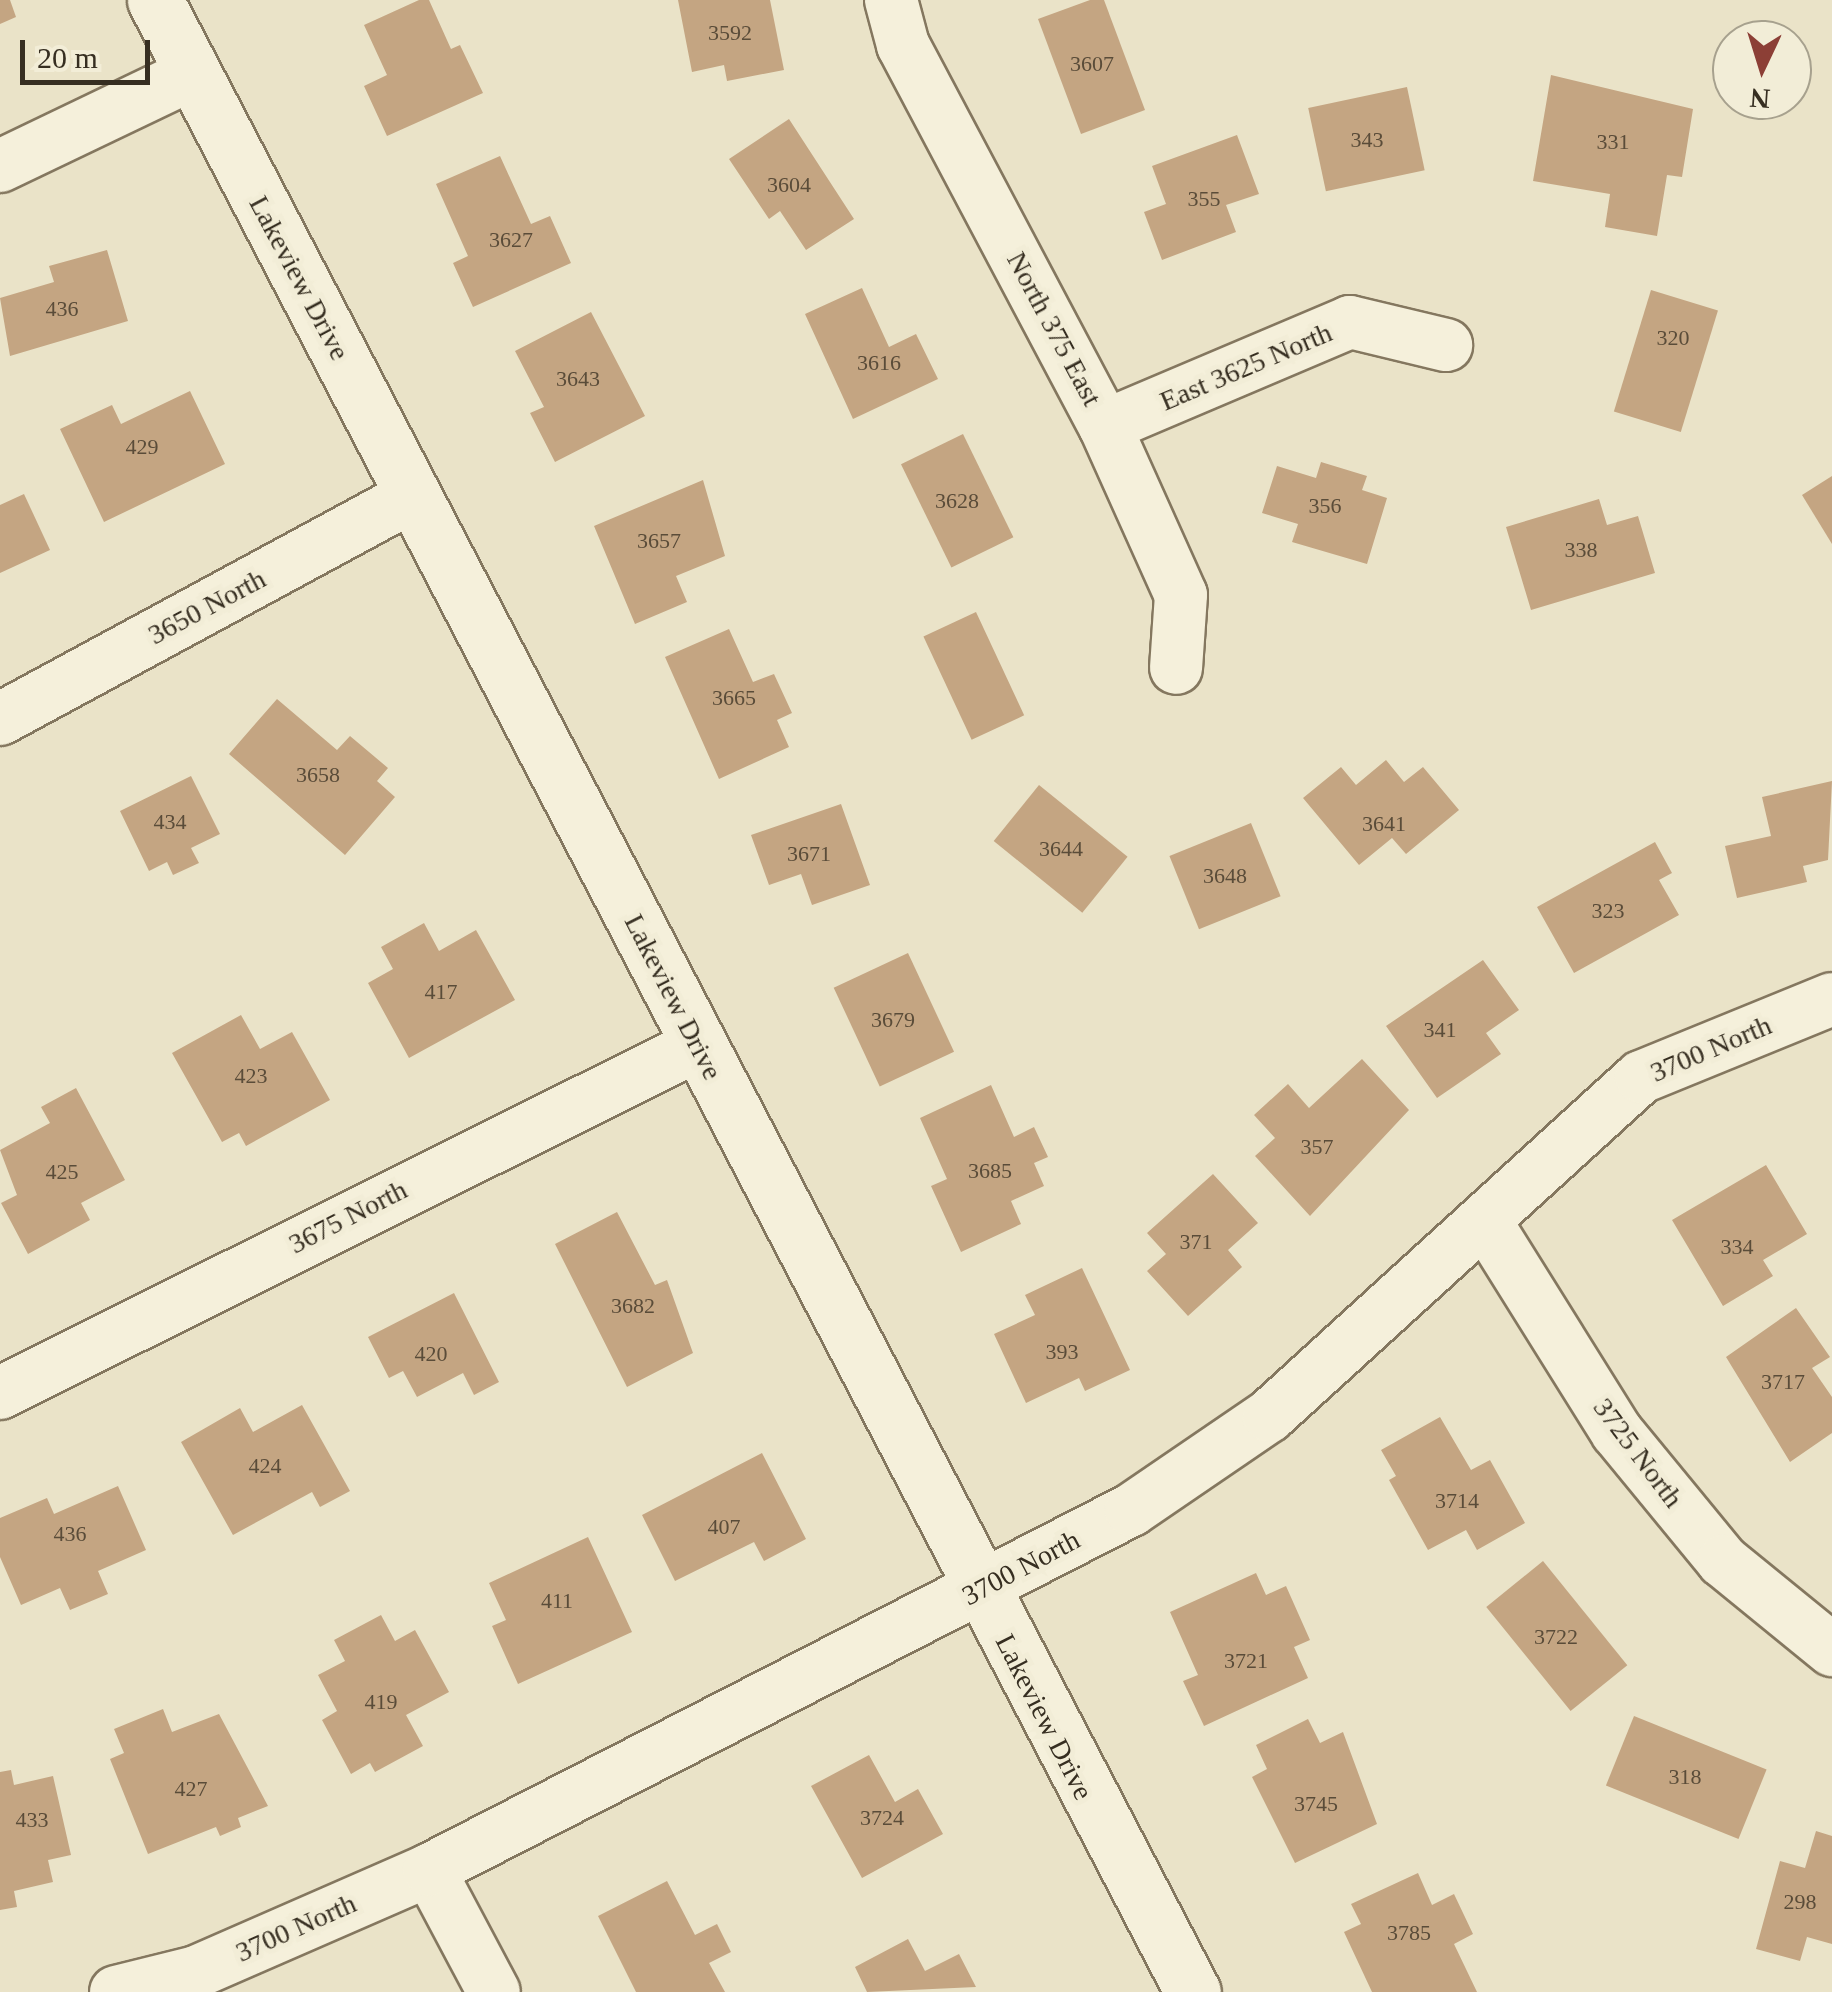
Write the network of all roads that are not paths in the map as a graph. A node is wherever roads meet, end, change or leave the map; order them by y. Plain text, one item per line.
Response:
1 (155, 0) edge
2 (891, 0) edge
3 (192, 74) junction
4 (0, 166) edge
5 (1446, 345) dead end
6 (1106, 426) junction
7 (414, 495) junction
8 (1176, 668) dead end
9 (0, 718) edge
10 (1832, 999) edge
11 (698, 1045) junction
12 (1484, 1221) junction
13 (0, 1393) edge
14 (978, 1590) junction
15 (1832, 1650) edge
16 (429, 1870) junction
17 (116, 1992) edge
18 (494, 1992) edge
19 (1193, 1992) edge

1 - 3 street, Lakeview Drive
2 - 6 street, North 375 East
3 - 4 street
3 - 7 street, Lakeview Drive
5 - 6 street, East 3625 North
6 - 8 street, North 375 East
7 - 9 street, 3650 North
7 - 11 street, Lakeview Drive
10 - 12 street, 3700 North
11 - 13 street, 3675 North
11 - 14 street, Lakeview Drive
12 - 14 street, 3700 North
12 - 15 street, 3725 North
14 - 16 street, 3700 North
14 - 19 street, Lakeview Drive
16 - 17 street, 3700 North
16 - 18 street

